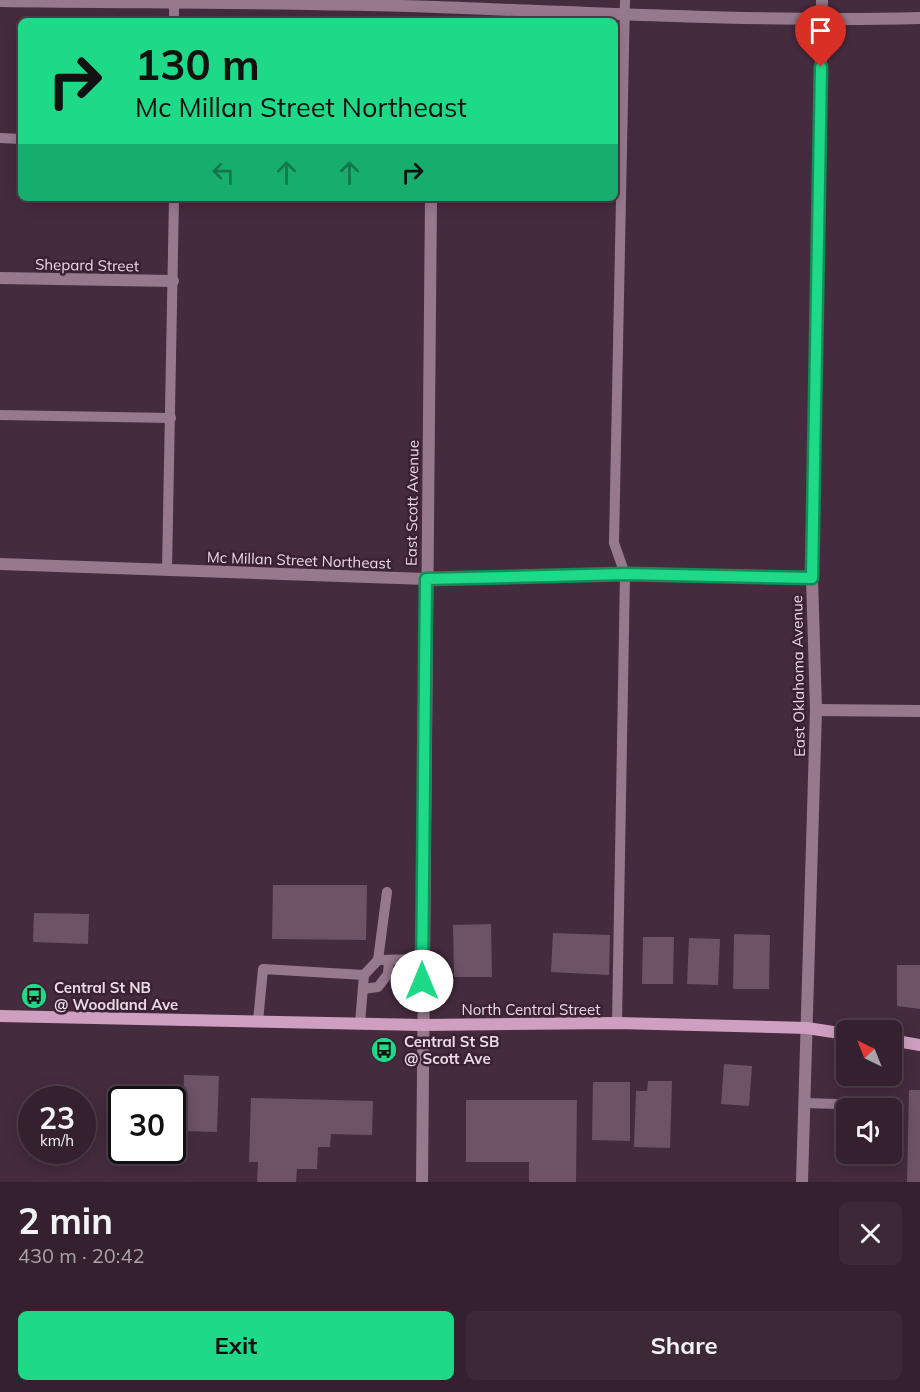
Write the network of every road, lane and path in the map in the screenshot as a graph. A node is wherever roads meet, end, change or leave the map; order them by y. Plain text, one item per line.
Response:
1 (625, 0) edge
2 (822, 0) edge
3 (0, 1) edge
4 (174, 2) edge
5 (433, 4) edge
6 (624, 16) junction
7 (174, 18) edge
8 (920, 18) edge
9 (822, 20) junction
10 (0, 138) edge
11 (18, 138) edge
12 (174, 201) edge
13 (431, 201) edge
14 (0, 278) edge
15 (173, 281) junction
16 (0, 415) edge
17 (171, 418) junction
18 (0, 564) edge
19 (167, 570) junction
20 (625, 574) junction
21 (812, 578) junction
22 (426, 579) junction
23 (816, 710) junction
24 (920, 711) edge
25 (387, 892) dead end
26 (422, 959) junction
27 (384, 960) junction
28 (364, 975) junction
29 (363, 989) junction
30 (0, 1016) edge
31 (258, 1021) junction
32 (360, 1023) junction
33 (617, 1023) junction
34 (422, 1024) junction
35 (807, 1028) junction
36 (836, 1032) edge
37 (902, 1043) edge
38 (920, 1045) edge
39 (805, 1103) junction
40 (836, 1104) edge
41 (422, 1182) edge
42 (802, 1182) edge

1 - 6 lane
2 - 9 street, East Oklahoma Avenue
3 - 4 street
4 - 5 street
4 - 7 lane
5 - 6 street
6 - 9 street
6 - 20 lane
8 - 9 street
9 - 21 street, East Oklahoma Avenue
10 - 11 lane
12 - 15 lane
13 - 22 street, East Scott Avenue
14 - 15 street, Shepard Street
15 - 17 lane
16 - 17 lane
17 - 19 lane
18 - 19 street, Mc Millan Street Northeast
19 - 22 street, Mc Millan Street Northeast
20 - 21 street, Mc Millan Street Northeast
20 - 22 street, Mc Millan Street Northeast
20 - 33 lane
21 - 23 street, East Oklahoma Avenue
22 - 26 street, East Scott Avenue
23 - 24 street
23 - 35 street, East Oklahoma Avenue
25 - 27 lane
26 - 27 lane
26 - 34 street, East Scott Avenue
27 - 28 lane
27 - 29 lane
28 - 29 lane
28 - 31 lane
29 - 32 lane
30 - 31 main road, North Central Street
31 - 32 main road, North Central Street
32 - 34 main road, North Central Street
33 - 34 main road, North Central Street
33 - 35 main road, North Central Street
34 - 41 street, East Scott Avenue
35 - 36 main road, North Central Street
35 - 39 street, East Oklahoma Avenue
37 - 38 main road
39 - 40 lane
39 - 42 street, East Oklahoma Avenue

